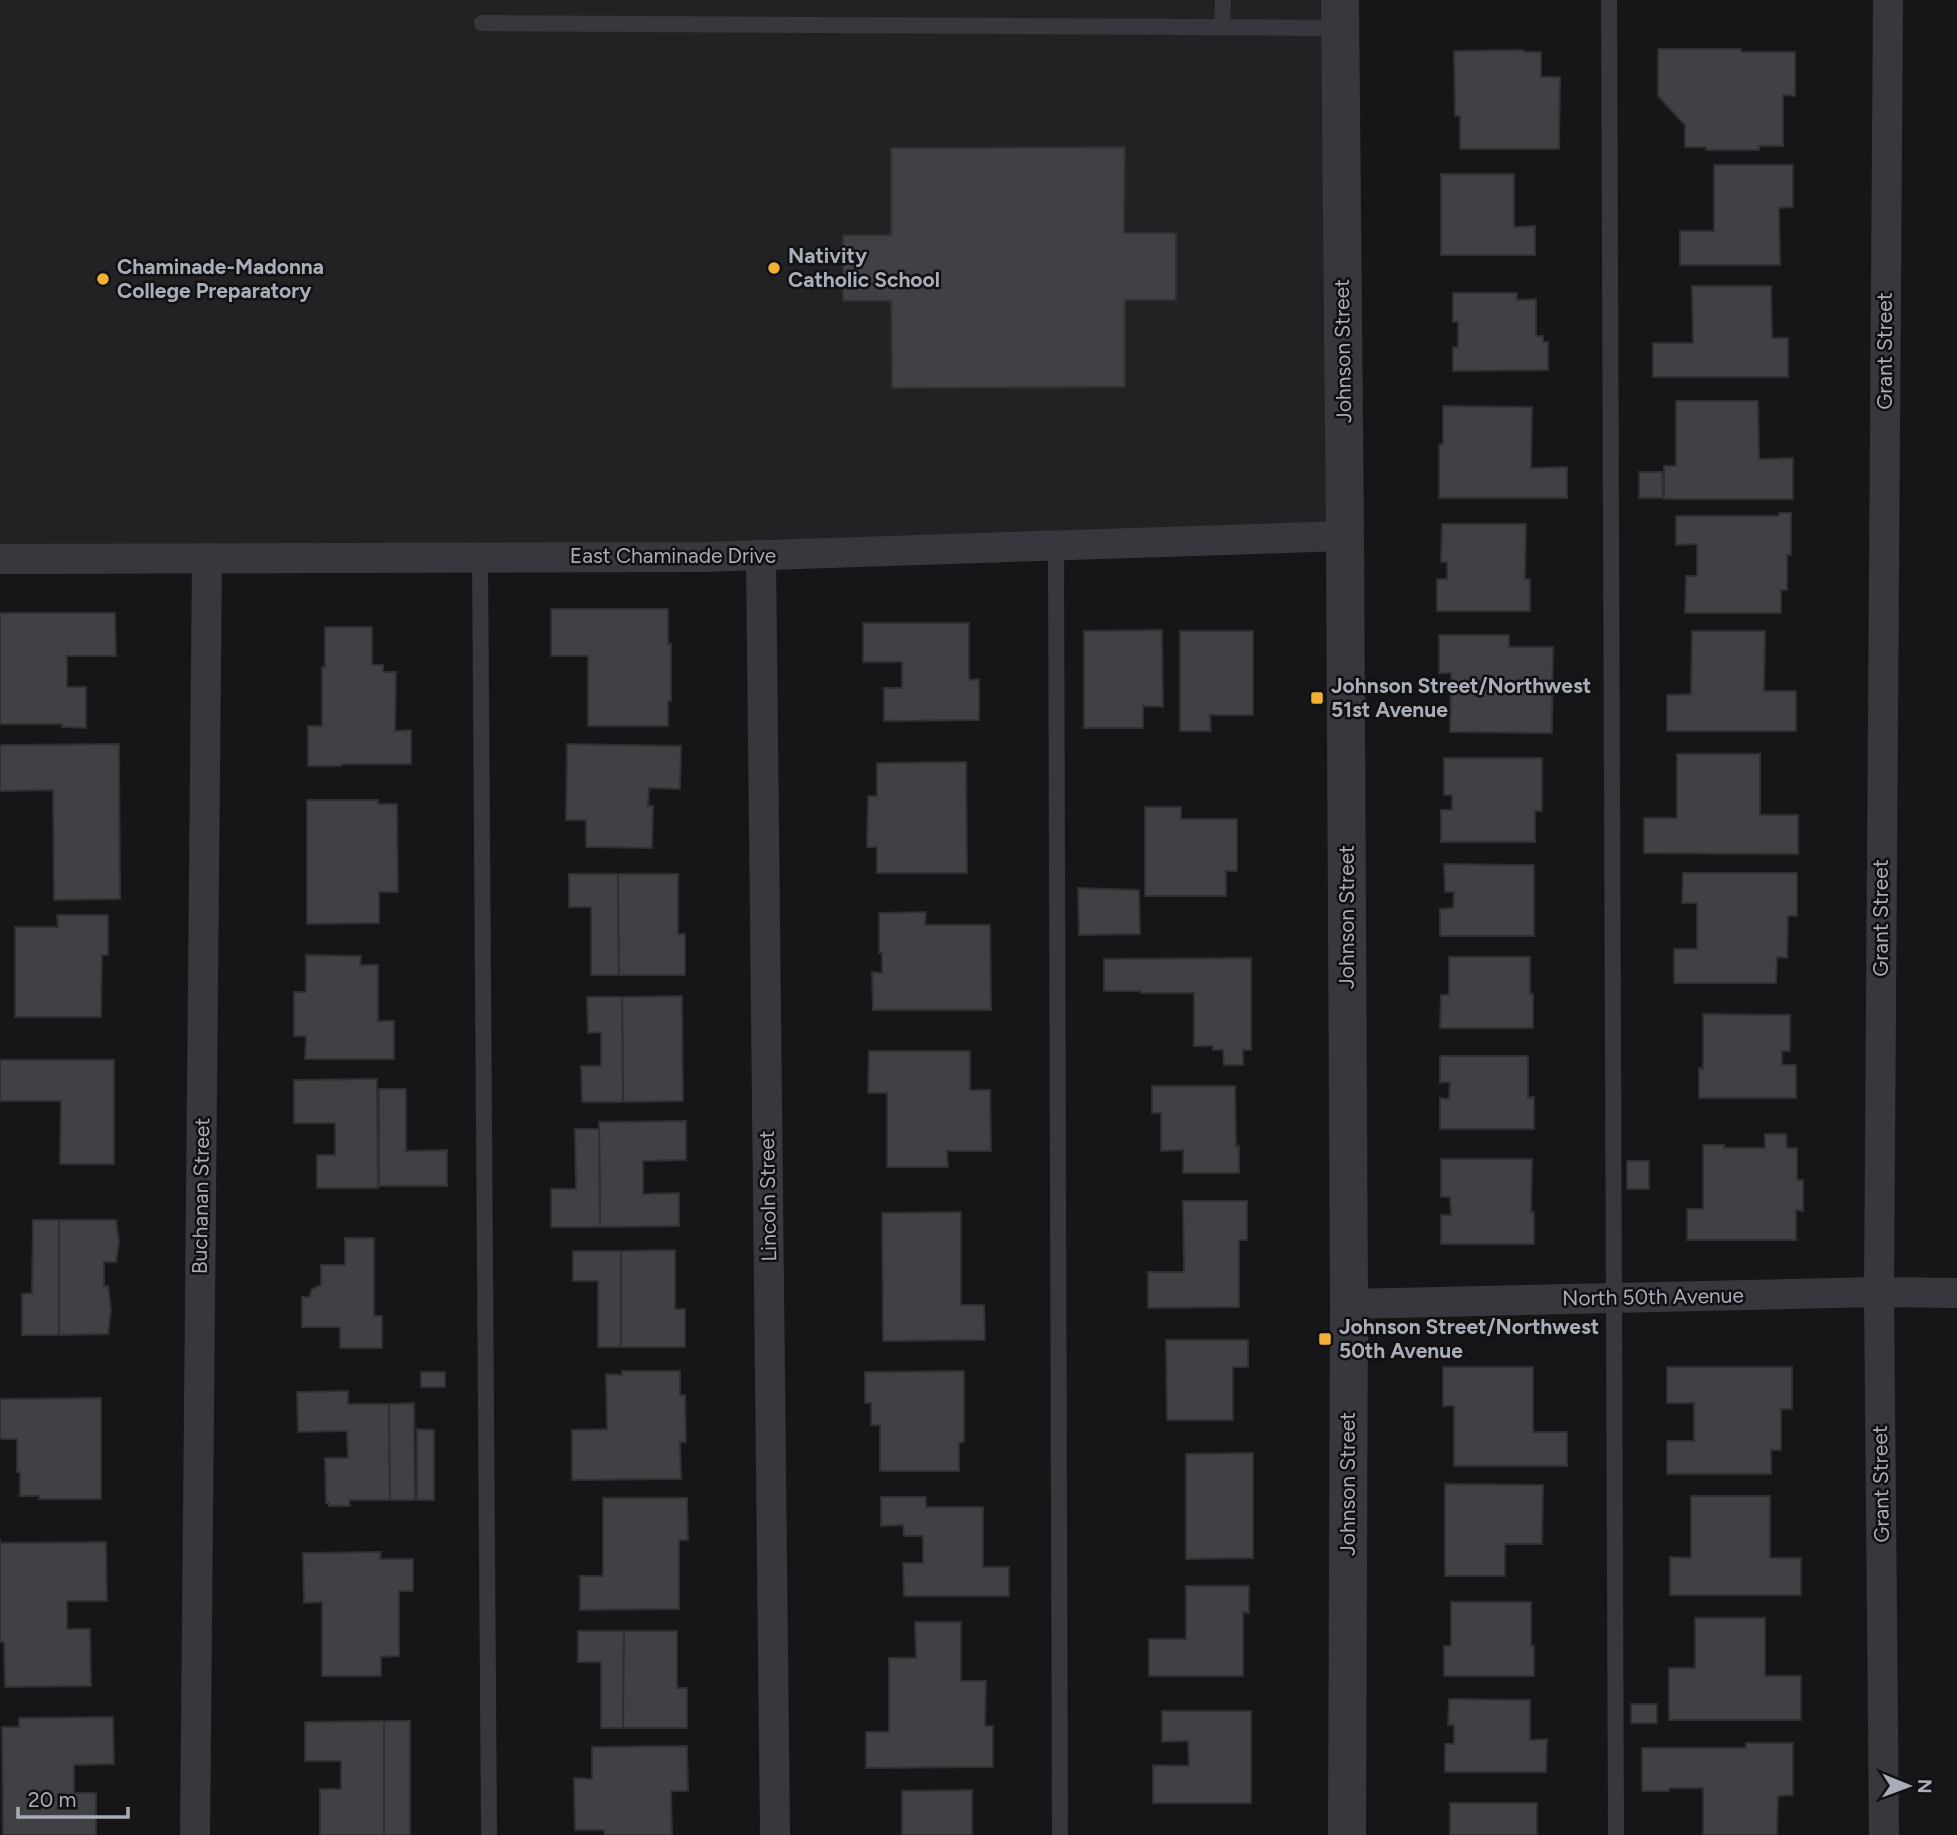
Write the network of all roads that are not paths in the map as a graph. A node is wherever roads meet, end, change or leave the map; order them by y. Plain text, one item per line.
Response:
1 (1223, 0) edge
2 (1609, 0) edge
3 (1888, 0) edge
4 (1340, 14) edge
5 (482, 23) dead end
6 (1223, 27) junction
7 (1345, 536) junction
8 (1056, 546) junction
9 (761, 556) junction
10 (480, 557) junction
11 (207, 558) junction
12 (0, 559) edge
13 (1879, 1292) junction
14 (1957, 1293) edge
15 (1614, 1298) junction
16 (1349, 1304) junction
17 (195, 1835) edge
18 (489, 1835) edge
19 (775, 1835) edge
20 (1060, 1835) edge
21 (1347, 1835) edge
22 (1616, 1835) edge
23 (1884, 1835) edge

1 - 6 lane
2 - 15 lane
3 - 13 street, Grant Street
4 - 6 lane
4 - 7 street, Johnson Street
5 - 6 lane
7 - 8 street, East Chaminade Drive
7 - 16 street, Johnson Street
8 - 9 street, East Chaminade Drive
8 - 20 lane
9 - 10 street, East Chaminade Drive
9 - 19 street, Lincoln Street
10 - 11 street, East Chaminade Drive
10 - 18 lane
11 - 12 street, East Chaminade Drive
11 - 17 street, Buchanan Street
13 - 14 street, North 50th Avenue
13 - 15 street, North 50th Avenue
13 - 23 street, Grant Street
15 - 16 street, North 50th Avenue
15 - 22 lane
16 - 21 street, Johnson Street

